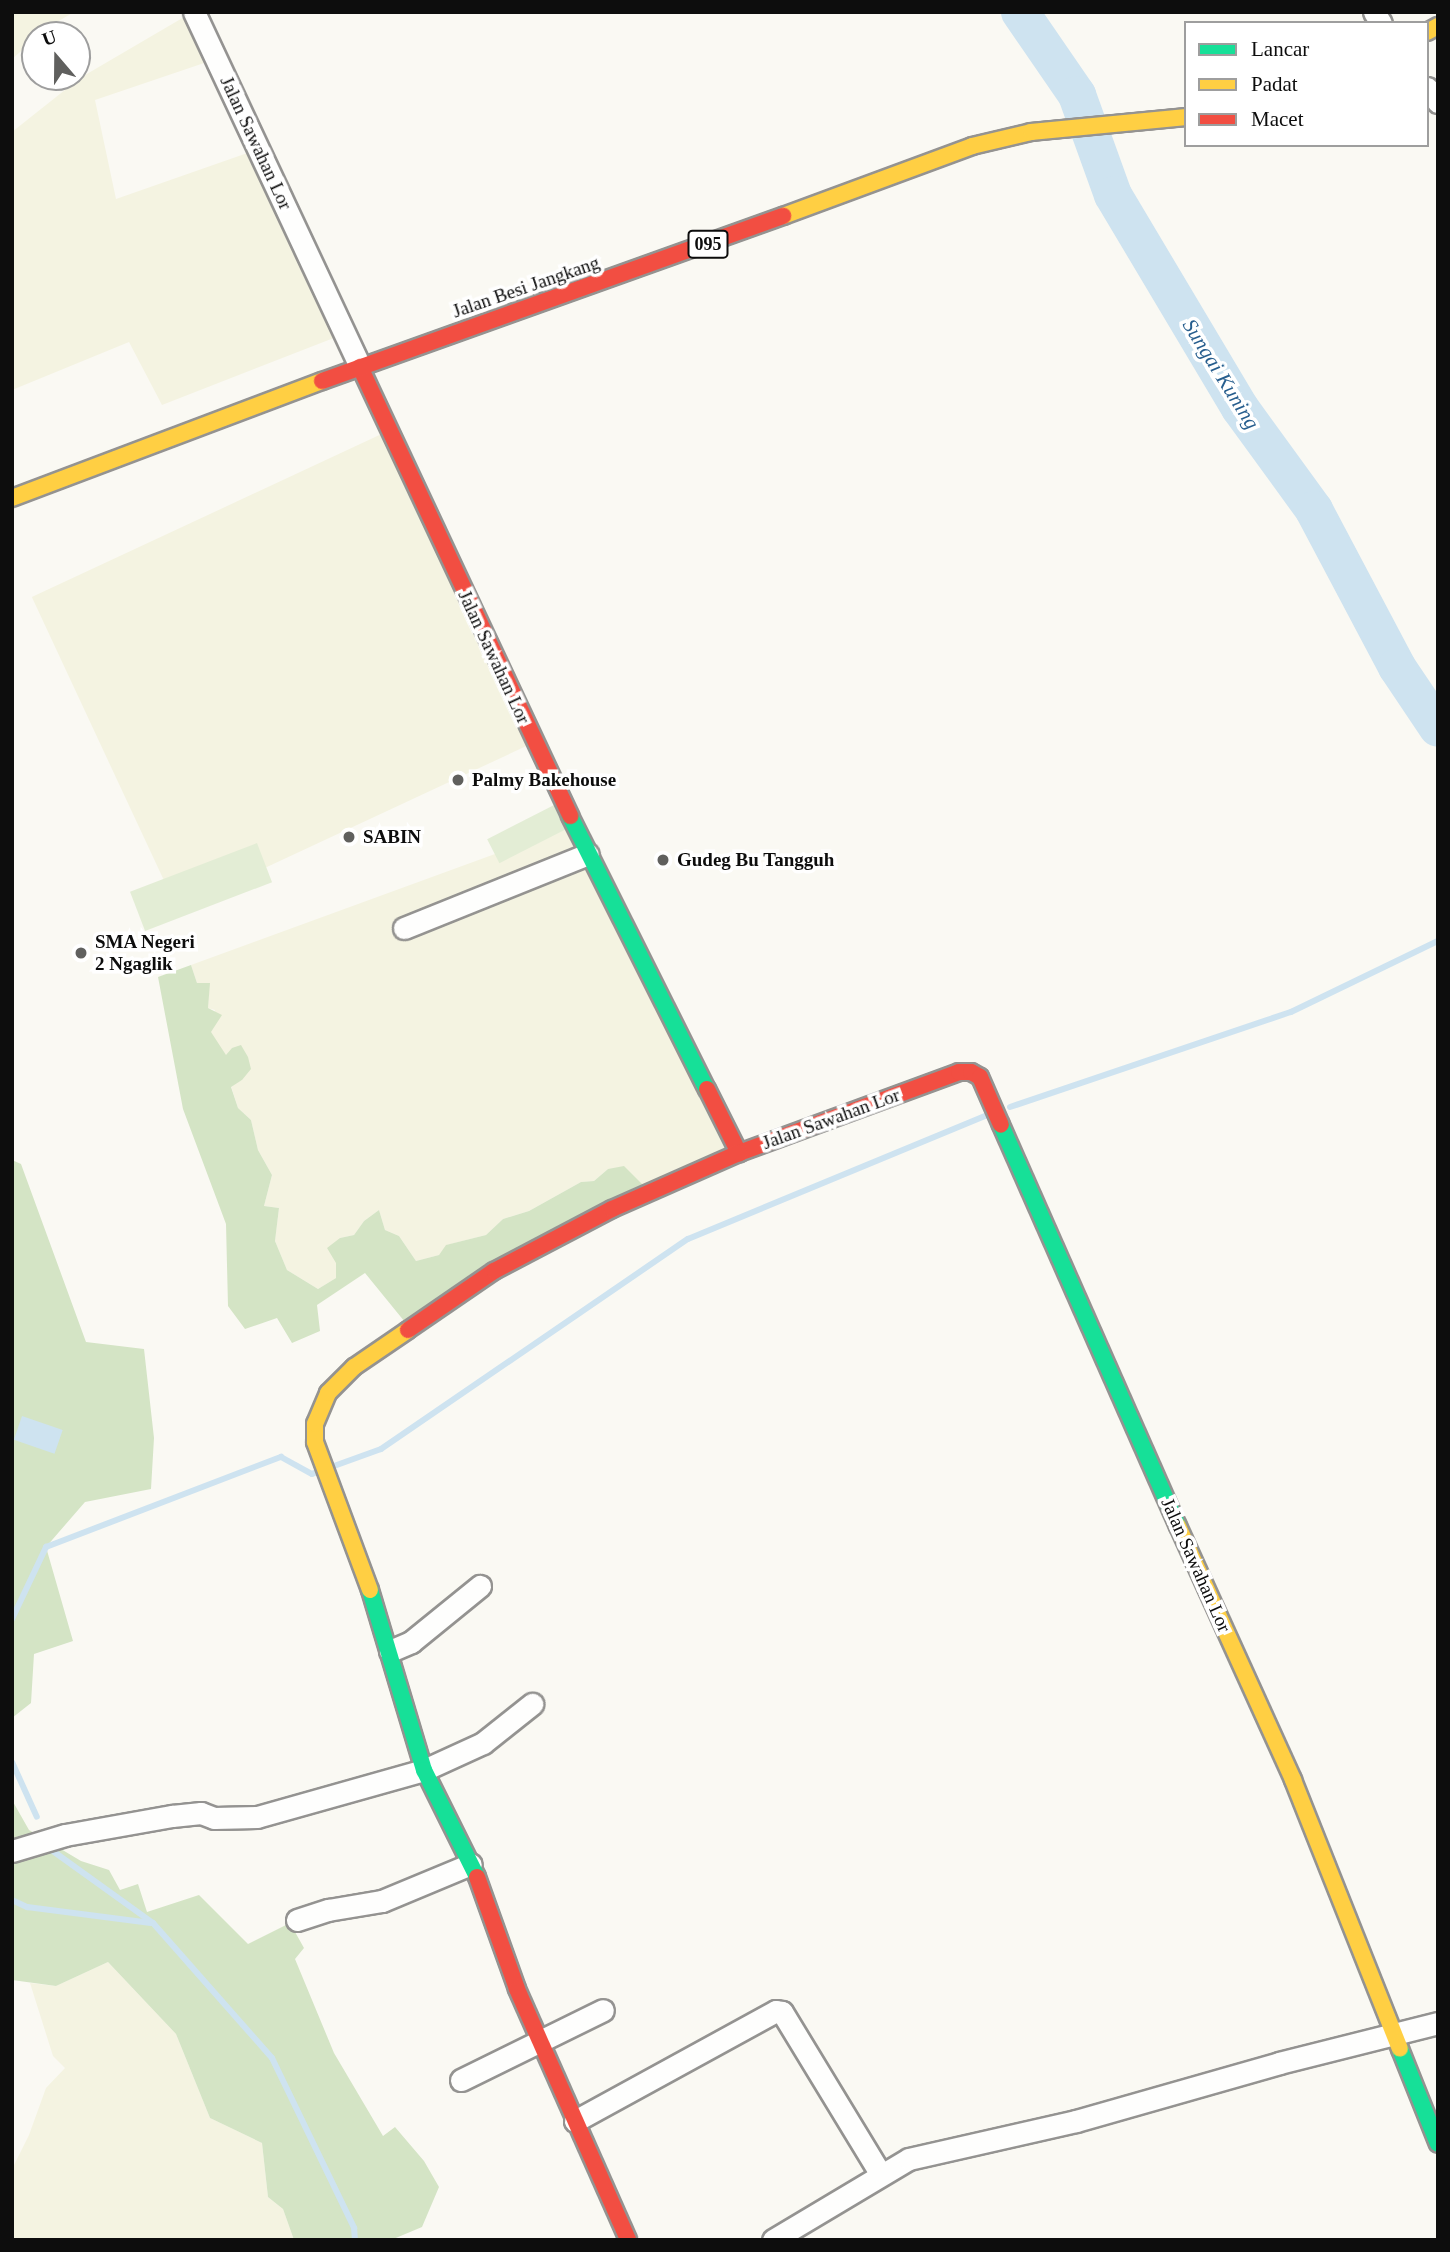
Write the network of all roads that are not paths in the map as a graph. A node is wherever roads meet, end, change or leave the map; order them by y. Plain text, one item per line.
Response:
1 (194, 12) edge
2 (1184, 117) edge
3 (360, 367) junction
4 (12, 498) edge
5 (588, 854) junction
6 (404, 928) dead end
7 (739, 1153) junction
8 (480, 1586) dead end
9 (390, 1651) junction
10 (532, 1704) dead end
11 (424, 1770) junction
12 (12, 1851) edge
13 (471, 1864) junction
14 (297, 1920) dead end
15 (603, 2010) dead end
16 (1438, 2023) edge
17 (1397, 2035) junction
18 (540, 2040) junction
19 (461, 2080) dead end
20 (575, 2121) junction
21 (1438, 2144) edge
22 (880, 2173) junction
23 (628, 2240) edge
24 (773, 2240) edge

1 - 3 street, Jalan Sawahan Lor
2 - 3 main road, Jalan Besi Jangkang / 095
3 - 4 main road, Jalan Besi Jangkang / 095
3 - 5 main road, Jalan Sawahan Lor
5 - 6 street
5 - 7 main road, Jalan Sawahan Lor
7 - 9 main road
7 - 17 main road, Jalan Sawahan Lor
8 - 9 street
9 - 11 main road
10 - 11 street
11 - 12 street
11 - 13 main road
13 - 14 street
13 - 18 main road
15 - 18 street
16 - 17 street
17 - 21 main road, Jalan Sawahan Lor
17 - 22 street
18 - 19 street
18 - 20 main road
20 - 22 street
20 - 23 main road
22 - 24 street

